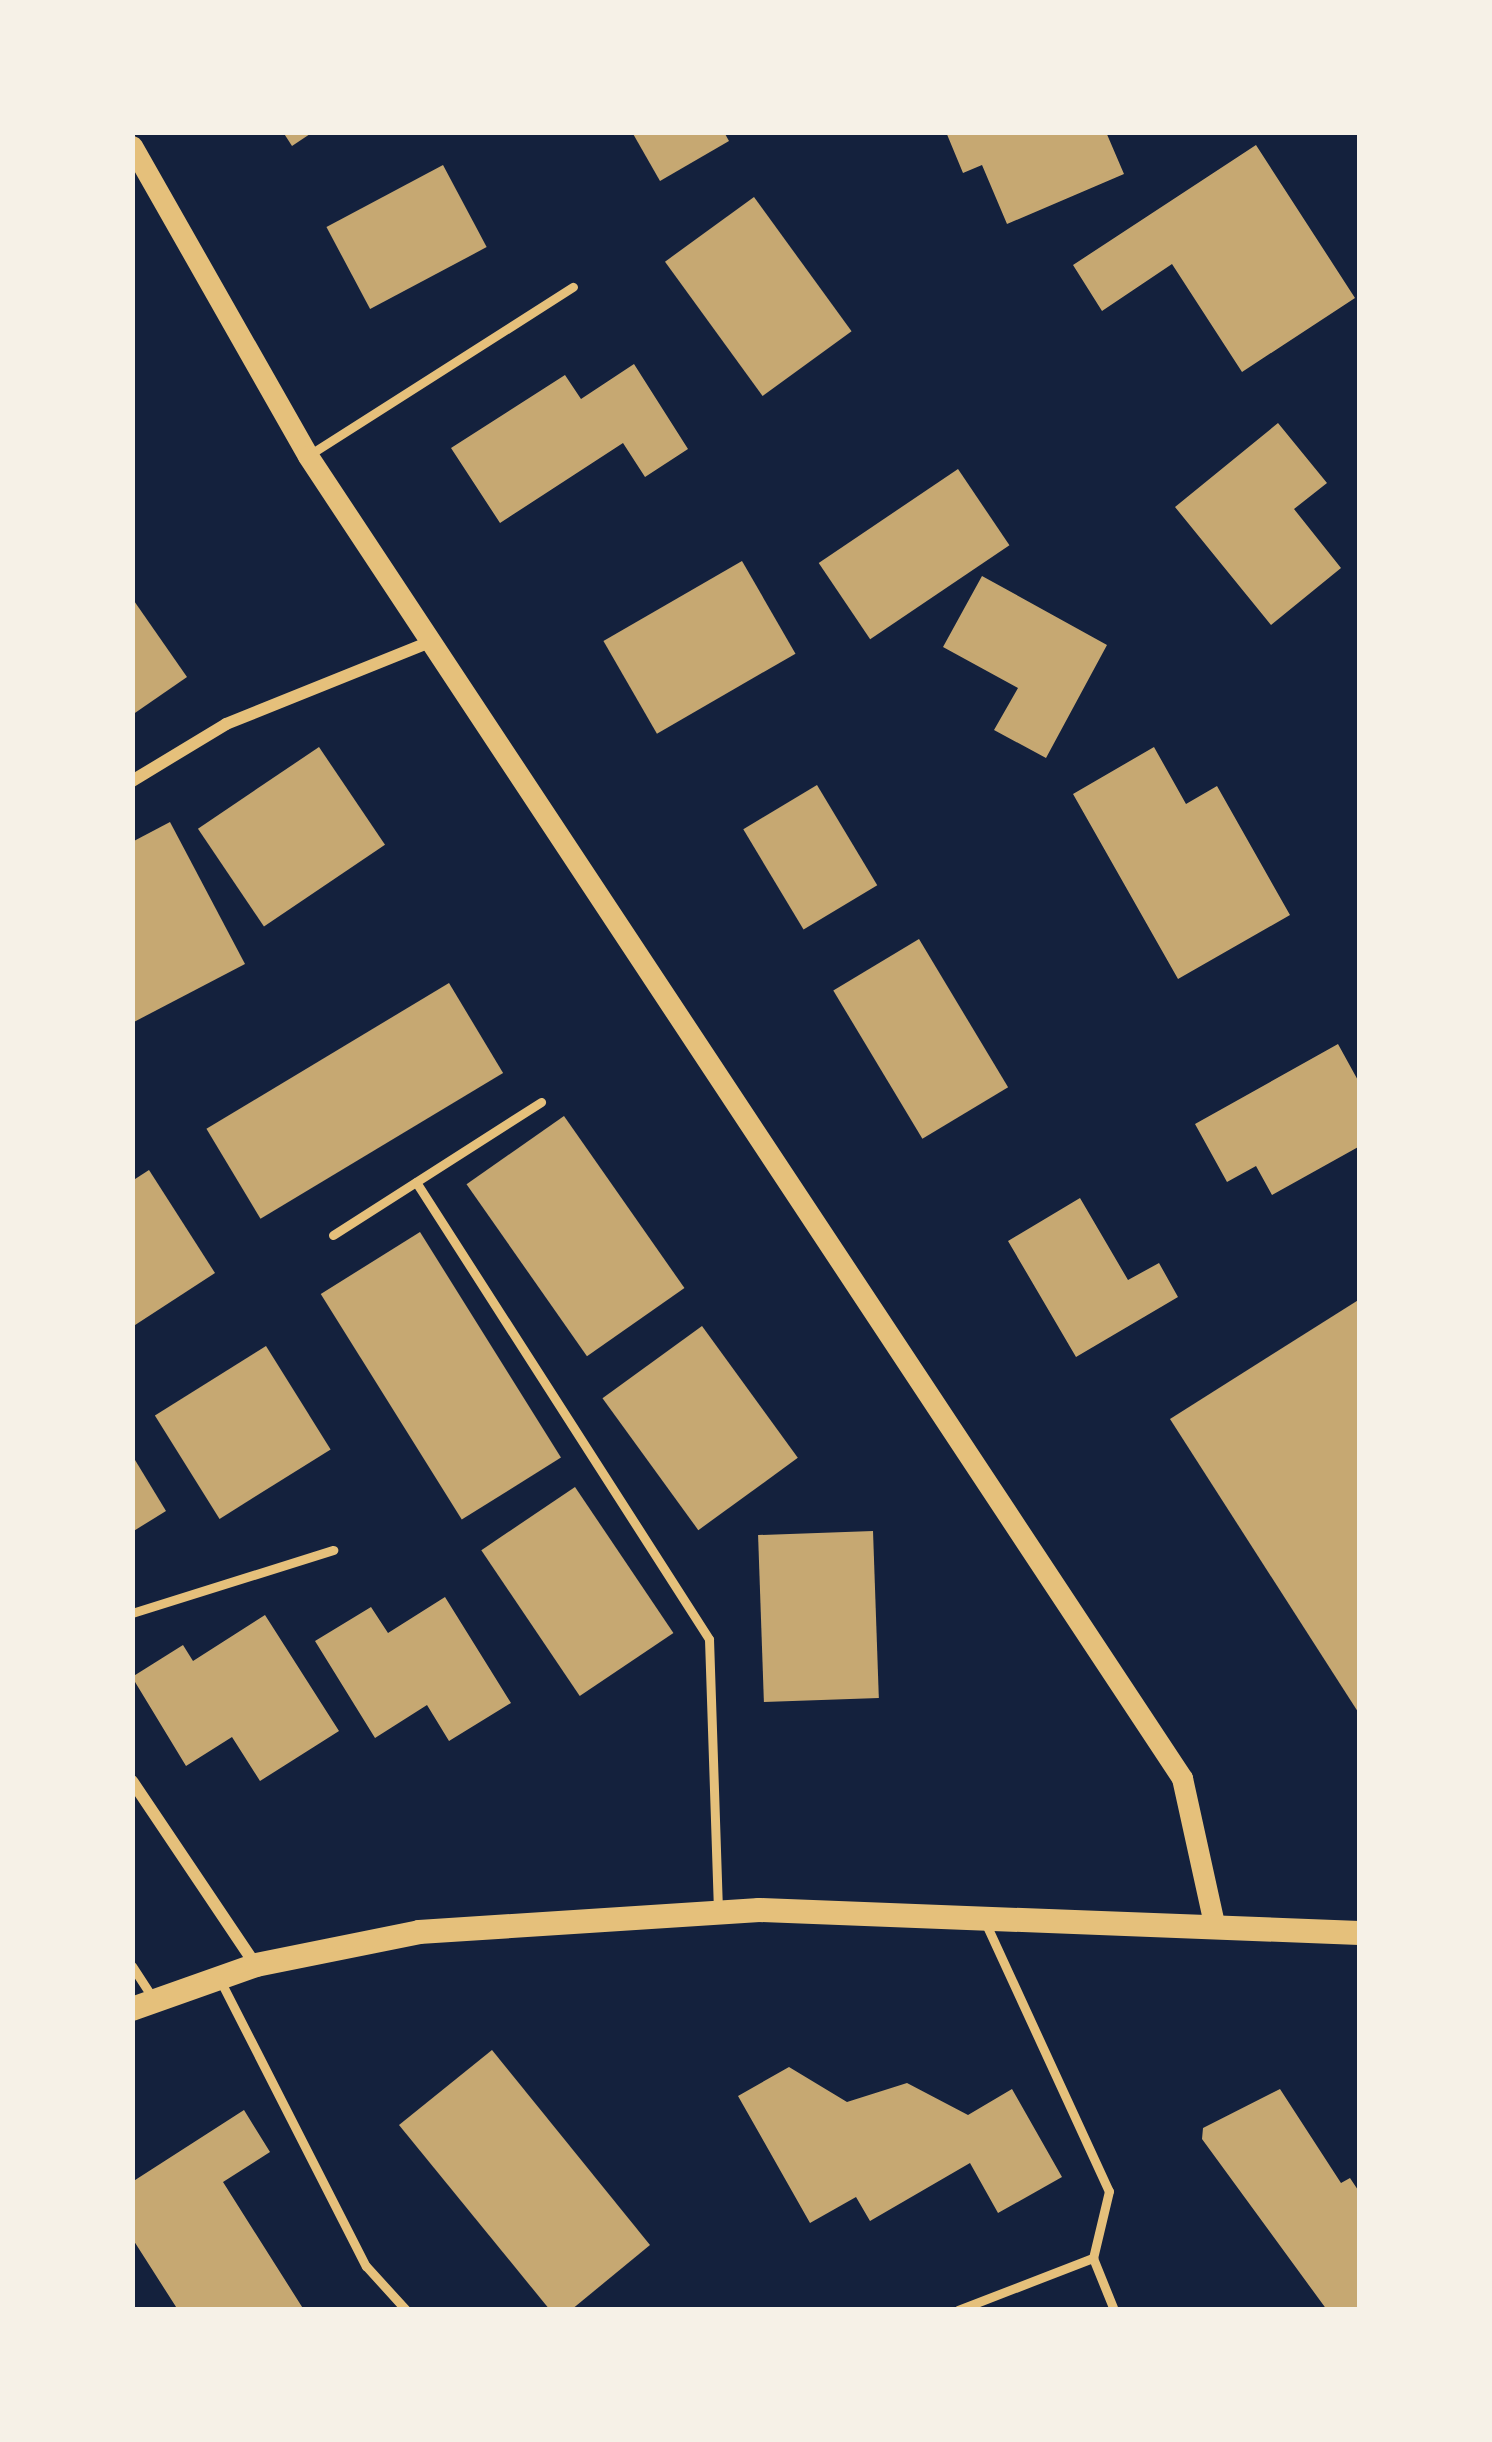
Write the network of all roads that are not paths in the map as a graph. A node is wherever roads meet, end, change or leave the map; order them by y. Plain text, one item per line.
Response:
1 (132, 146) edge
2 (573, 287) dead end
3 (308, 456) junction
4 (428, 643) junction
5 (132, 781) edge
6 (541, 1102) dead end
7 (416, 1181) junction
8 (333, 1235) dead end
9 (333, 1550) dead end
10 (132, 1613) edge
11 (132, 1780) edge
12 (718, 1913) junction
13 (981, 1913) junction
14 (1214, 1924) junction
15 (1360, 1933) edge
16 (256, 1965) junction
17 (132, 1966) edge
18 (219, 1979) junction
19 (143, 2006) edge
20 (1093, 2258) junction
21 (406, 2310) edge
22 (958, 2310) edge
23 (1114, 2310) edge

1 - 3 street
2 - 3 lane
3 - 4 street
4 - 5 street
4 - 14 street
6 - 7 lane
7 - 8 lane
7 - 12 lane
9 - 10 lane
11 - 16 street
12 - 13 main road
12 - 16 main road
13 - 14 main road
13 - 20 lane
14 - 15 main road
16 - 18 main road
17 - 19 lane
18 - 19 main road
18 - 21 lane
20 - 22 lane
20 - 23 lane

